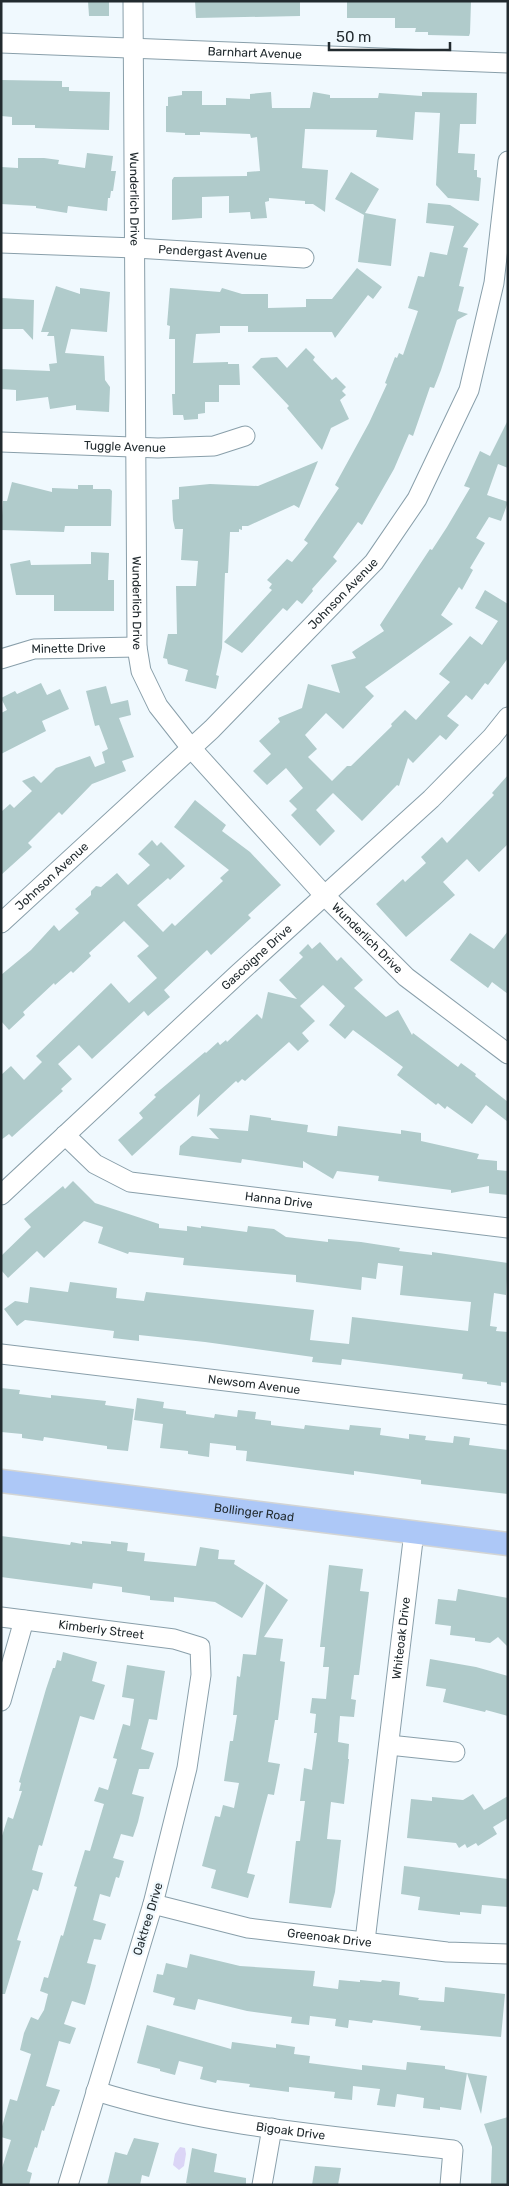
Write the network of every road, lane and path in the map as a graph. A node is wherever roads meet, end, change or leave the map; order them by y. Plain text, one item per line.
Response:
1 (133, 1) edge
2 (1, 43) edge
3 (133, 48) junction
4 (508, 63) edge
5 (508, 161) edge
6 (1, 243) edge
7 (135, 248) junction
8 (304, 258) dead end
9 (245, 436) dead end
10 (1, 442) edge
11 (137, 448) junction
12 (137, 647) junction
13 (1, 659) edge
14 (508, 717) edge
15 (192, 748) junction
16 (324, 896) junction
17 (1, 923) edge
18 (508, 1054) edge
19 (65, 1135) junction
20 (1, 1195) edge
21 (508, 1228) edge
22 (1, 1354) edge
23 (508, 1416) edge
24 (1, 1481) edge
25 (414, 1532) junction
26 (508, 1544) edge
27 (1, 1617) edge
28 (24, 1620) junction
29 (200, 1647) joint
30 (1, 1701) edge
31 (388, 1745) junction
32 (455, 1752) dead end
33 (153, 1904) junction
34 (365, 1941) junction
35 (508, 1954) edge
36 (96, 2091) junction
37 (272, 2128) junction
38 (68, 2185) edge
39 (262, 2185) edge
40 (450, 2185) edge

1 - 3 street, Wunderlich Drive
2 - 3 street, Barnhart Avenue
3 - 4 street, Barnhart Avenue
3 - 7 street, Wunderlich Drive
5 - 15 street, Johnson Avenue
6 - 7 street, Pendergast Avenue
7 - 8 street, Pendergast Avenue
7 - 11 street, Wunderlich Drive
9 - 11 street, Tuggle Avenue
10 - 11 street, Tuggle Avenue
11 - 12 street, Wunderlich Drive
12 - 13 street, Minette Drive
12 - 15 street, Wunderlich Drive
14 - 16 street, Gascoigne Drive
15 - 16 street, Wunderlich Drive
15 - 17 street, Johnson Avenue
16 - 18 street, Wunderlich Drive
16 - 19 street, Gascoigne Drive
19 - 20 street, Gascoigne Drive
19 - 21 street, Hanna Drive
22 - 23 street, Newsom Avenue
24 - 25 main road, Bollinger Road
25 - 26 main road, Bollinger Road
25 - 31 street, Whiteoak Drive
27 - 28 street, Kimberly Street
28 - 29 street, Kimberly Street
28 - 30 street
29 - 33 street, Oaktree Drive
31 - 32 street
31 - 34 street, Whiteoak Drive
33 - 34 street, Greenoak Drive
33 - 36 street, Oaktree Drive
34 - 35 street, Greenoak Drive
36 - 37 street, Bigoak Drive
36 - 38 street, Oaktree Drive
37 - 39 street
37 - 40 street, Bigoak Drive

